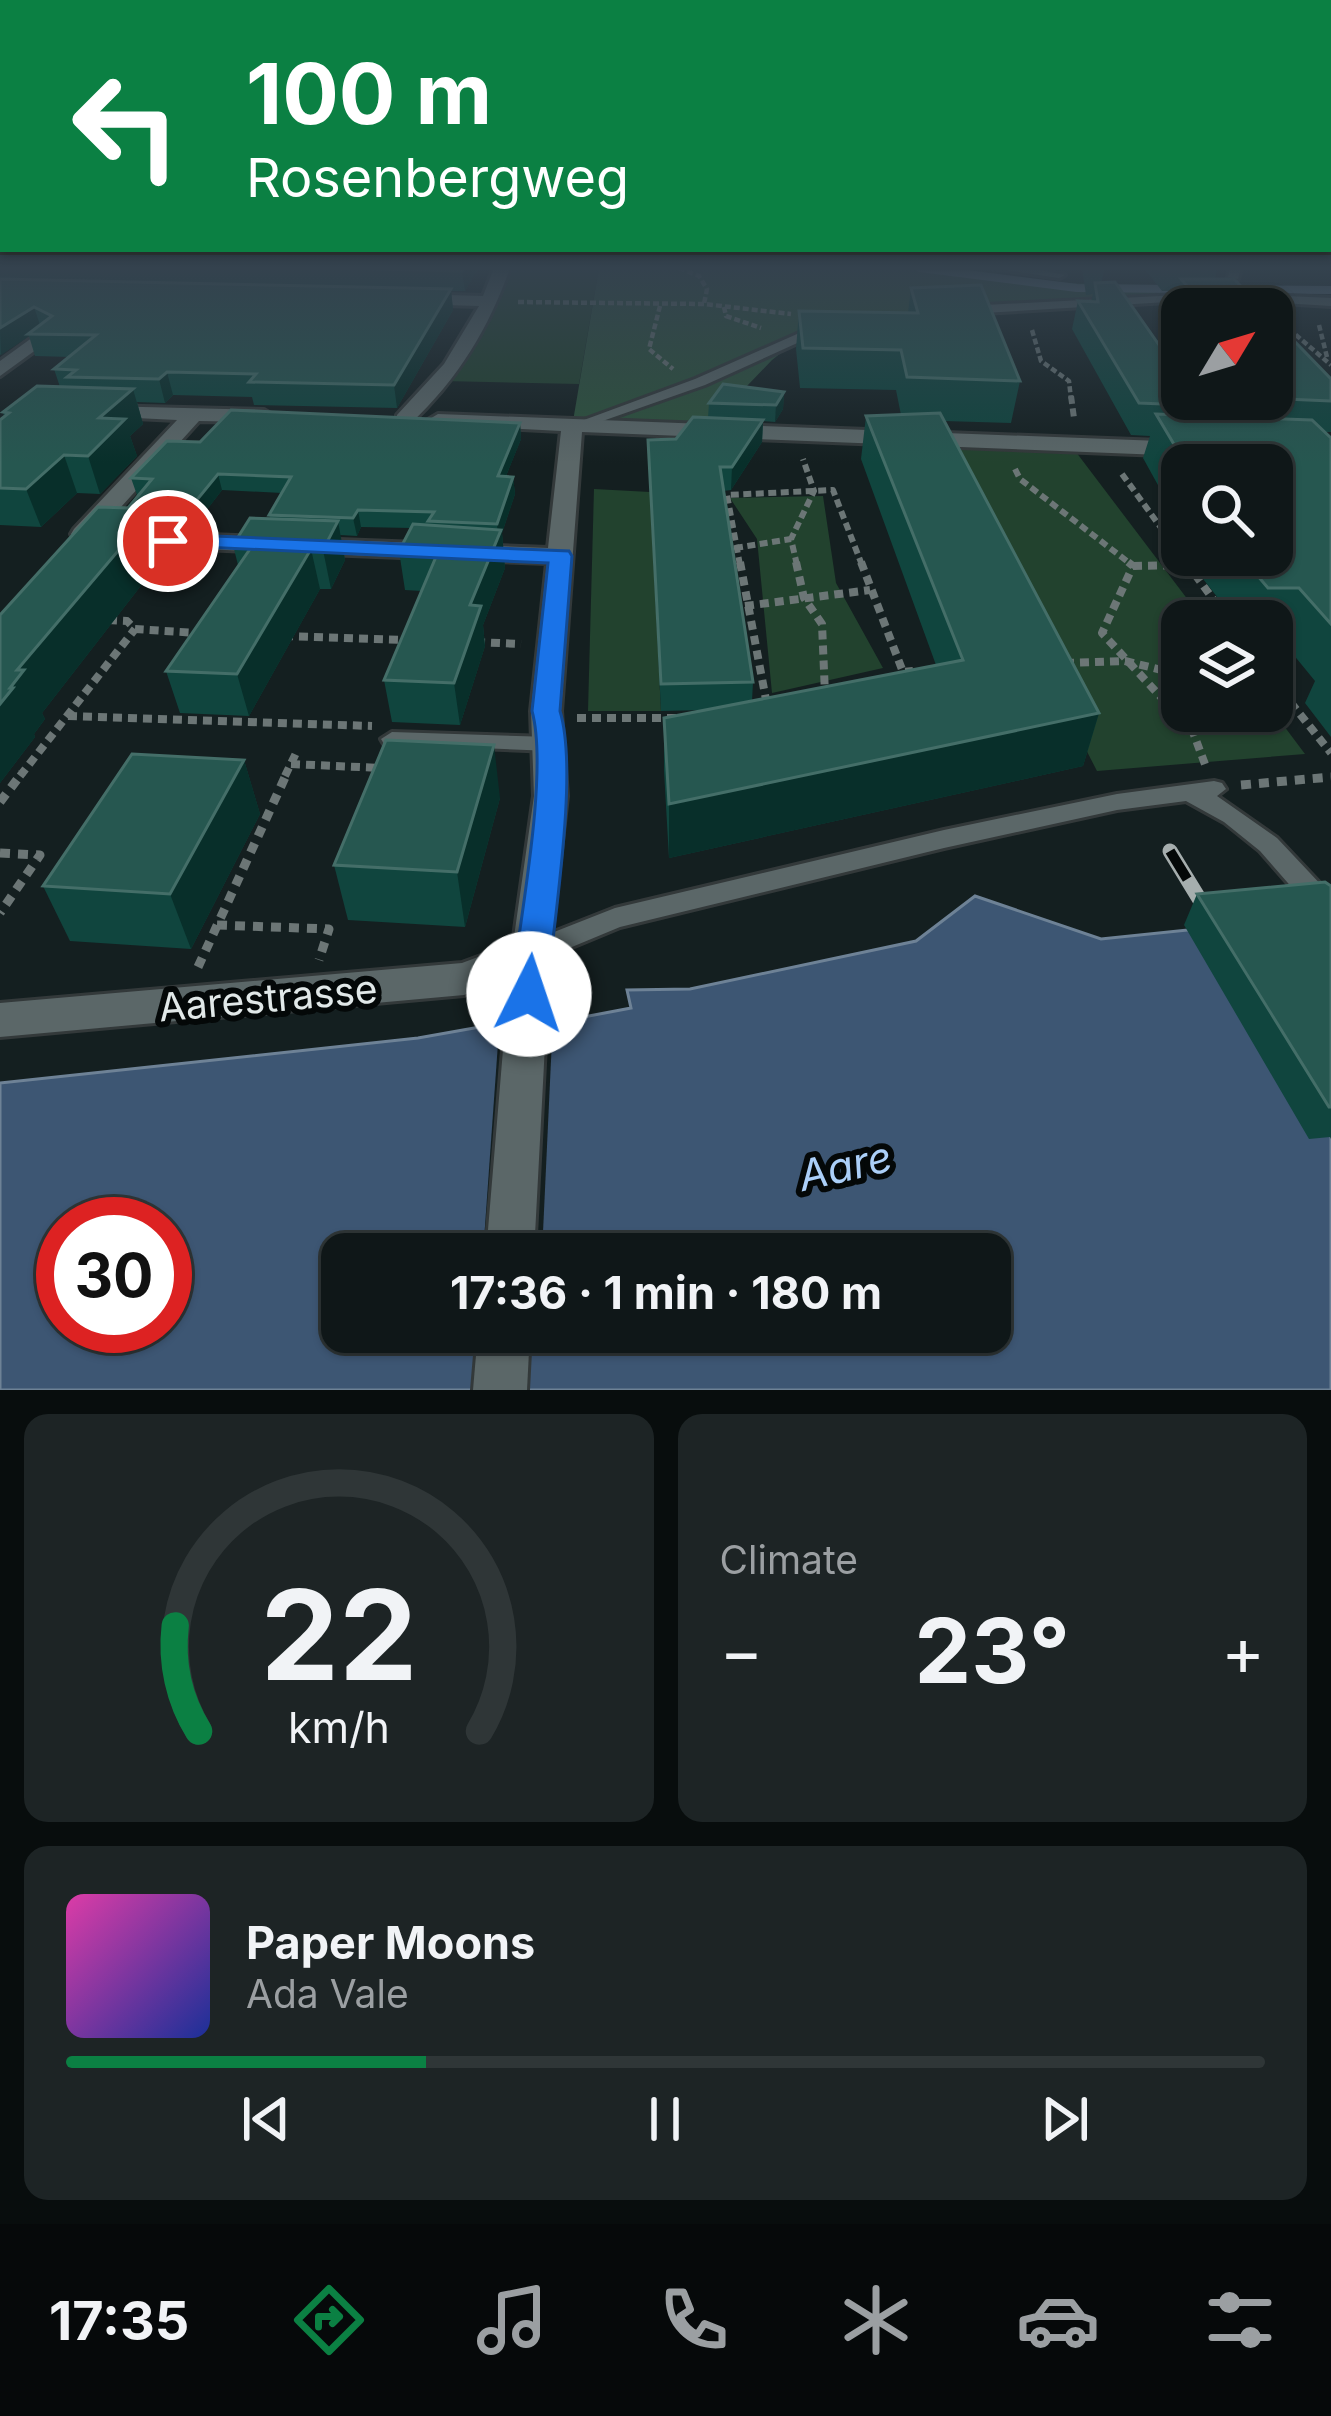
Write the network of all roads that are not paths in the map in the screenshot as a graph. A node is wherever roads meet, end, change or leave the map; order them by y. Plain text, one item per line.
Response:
1 (474, 333) edge
2 (807, 333) edge
3 (46, 336) edge
4 (0, 370) edge
5 (70, 411) edge
6 (194, 414) junction
7 (288, 416) edge
8 (381, 418) edge
9 (404, 419) junction
10 (572, 428) junction
11 (1161, 448) edge
12 (561, 556) junction
13 (391, 733) road end
14 (551, 744) junction
15 (1331, 915) edge
16 (530, 974) junction
17 (0, 1020) edge
18 (512, 1233) edge
19 (503, 1353) edge
20 (500, 1390) edge

1 - 9 street
2 - 10 lane
3 - 4 street
5 - 6 street
6 - 7 street
6 - 12 street
8 - 9 street
9 - 10 street
10 - 11 street
10 - 12 street
12 - 14 street
13 - 14 lane
14 - 16 street
15 - 16 lane
16 - 17 street, Aarestrasse
16 - 18 street
19 - 20 street

